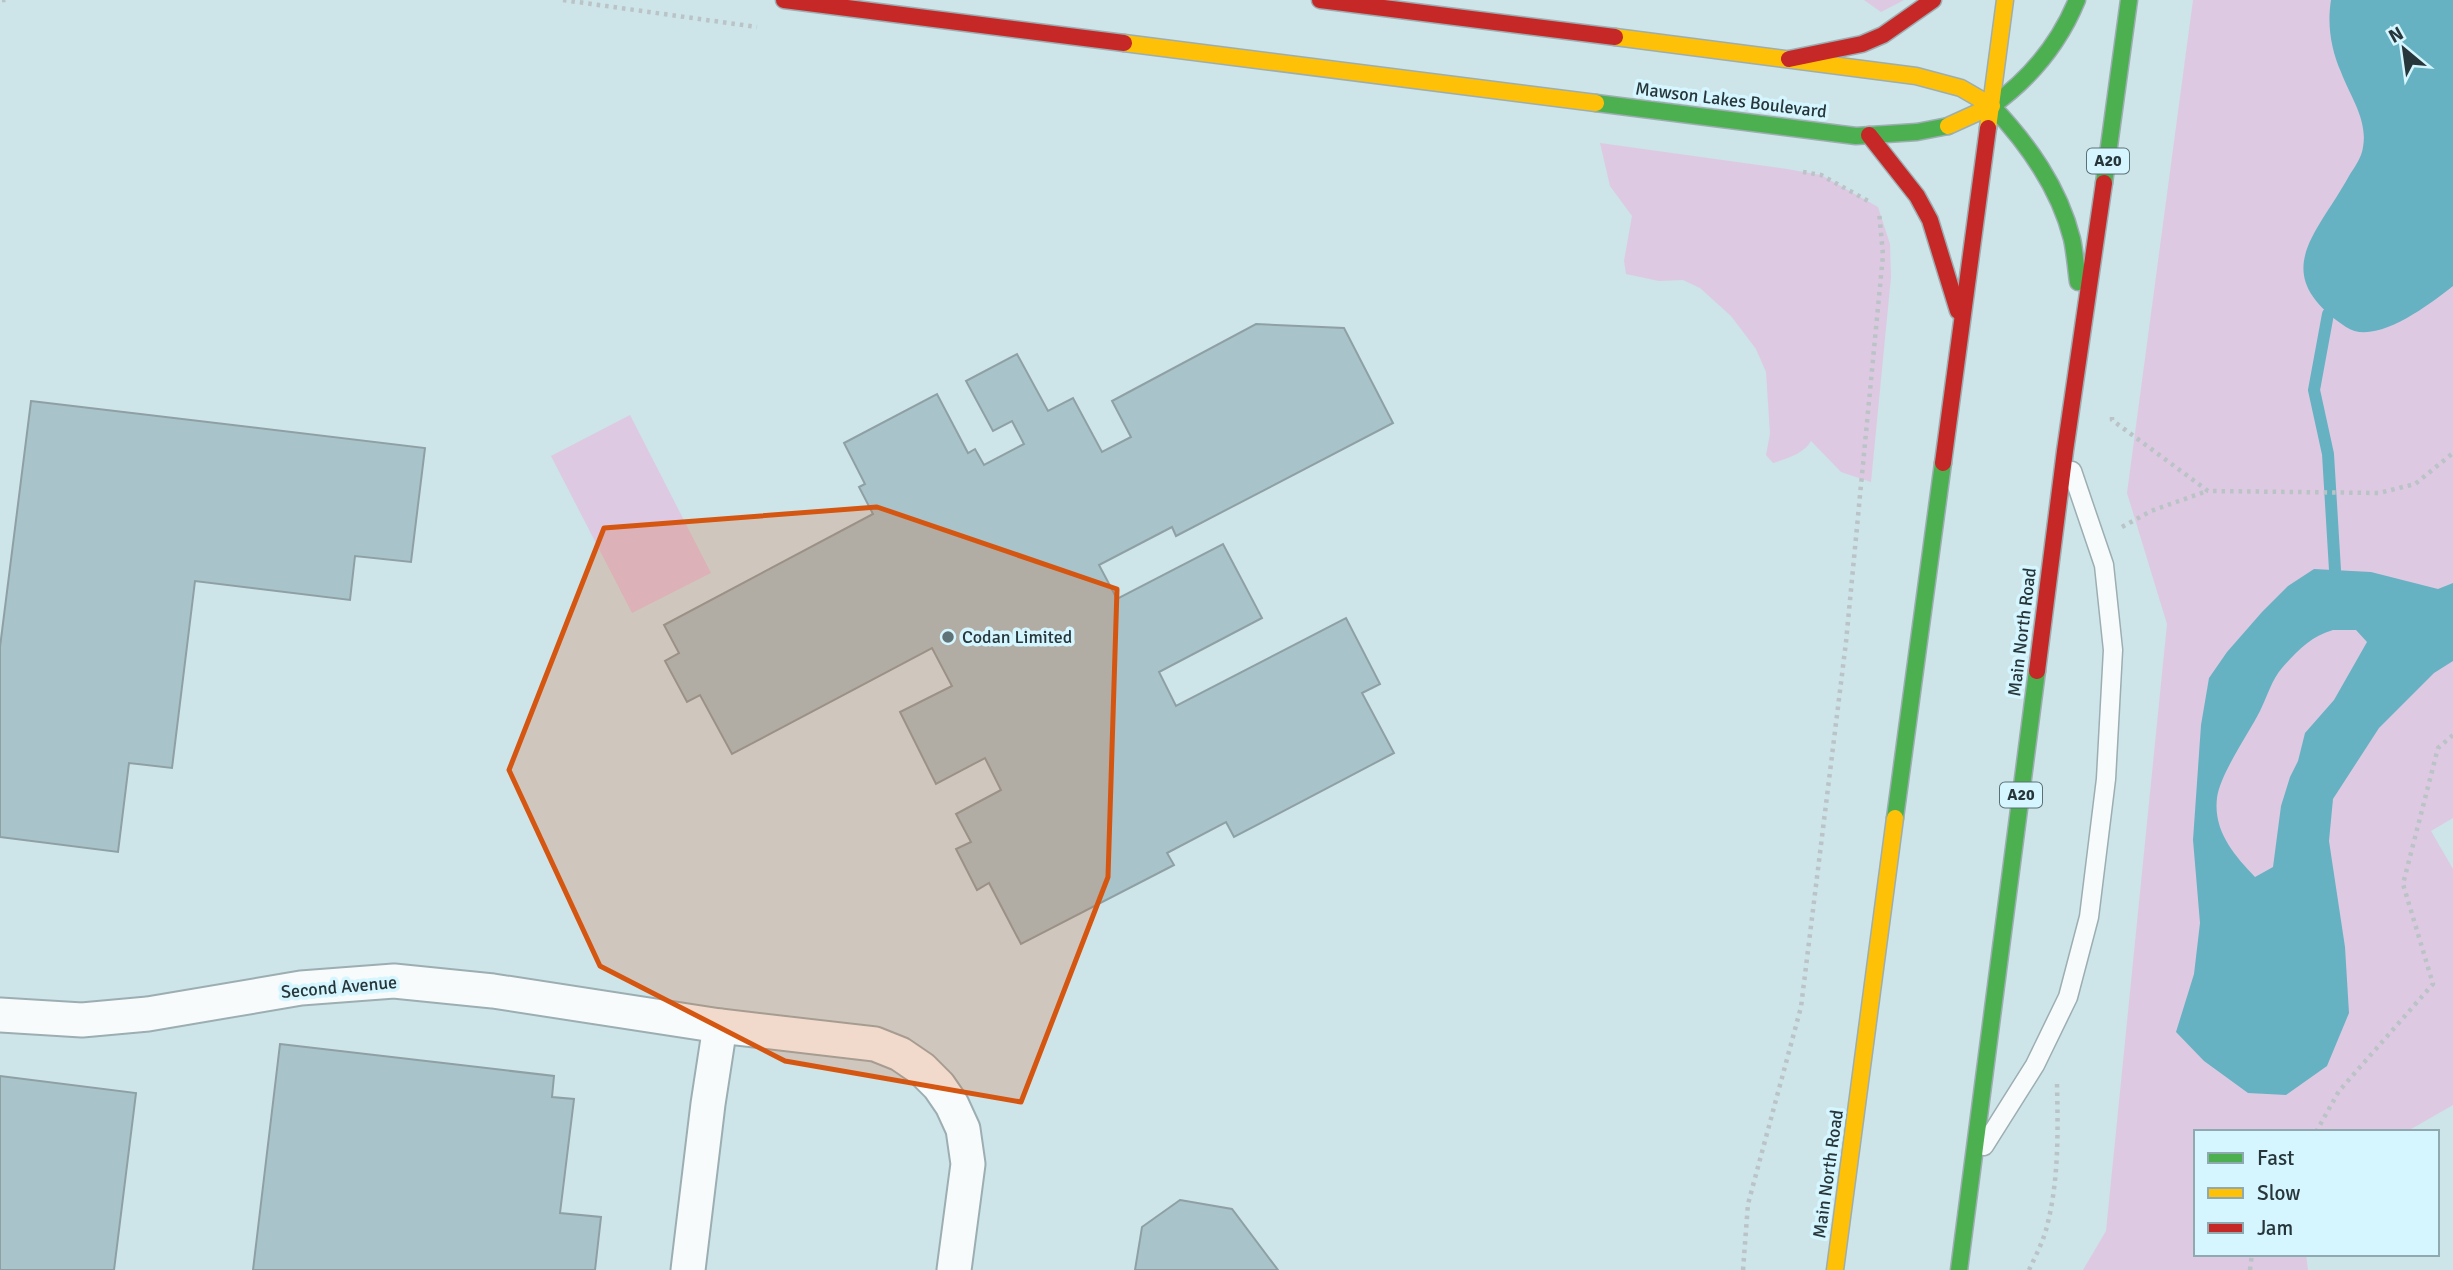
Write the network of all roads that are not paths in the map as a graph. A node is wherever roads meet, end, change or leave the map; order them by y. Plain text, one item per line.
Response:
1 (784, 0) edge
2 (1320, 0) edge
3 (1933, 0) edge
4 (2005, 0) edge
5 (2077, 0) edge
6 (2129, 0) edge
7 (1789, 59) junction
8 (1992, 106) junction
9 (1869, 135) junction
10 (2084, 321) junction
11 (1961, 323) junction
12 (2065, 451) junction
13 (0, 1015) edge
14 (720, 1026) junction
15 (1973, 1165) junction
16 (688, 1270) edge
17 (954, 1270) edge
18 (1835, 1270) edge
19 (1959, 1270) edge

1 - 9 main road, Mawson Lakes Boulevard
2 - 7 main road
3 - 7 main road
4 - 8 main road, Main North Road
5 - 8 main road, Mawson Lakes Boulevard
6 - 10 main road, Main North Road / A20
7 - 8 main road
8 - 9 main road, Mawson Lakes Boulevard
8 - 10 main road
8 - 11 main road, Main North Road
9 - 11 main road
10 - 12 main road, Main North Road / A20
11 - 18 main road, Main North Road
12 - 15 main road, Main North Road / A20
12 - 15 lane
13 - 14 street, Second Avenue
14 - 16 street
14 - 17 street, Second Avenue
15 - 19 main road, Main North Road / A20

